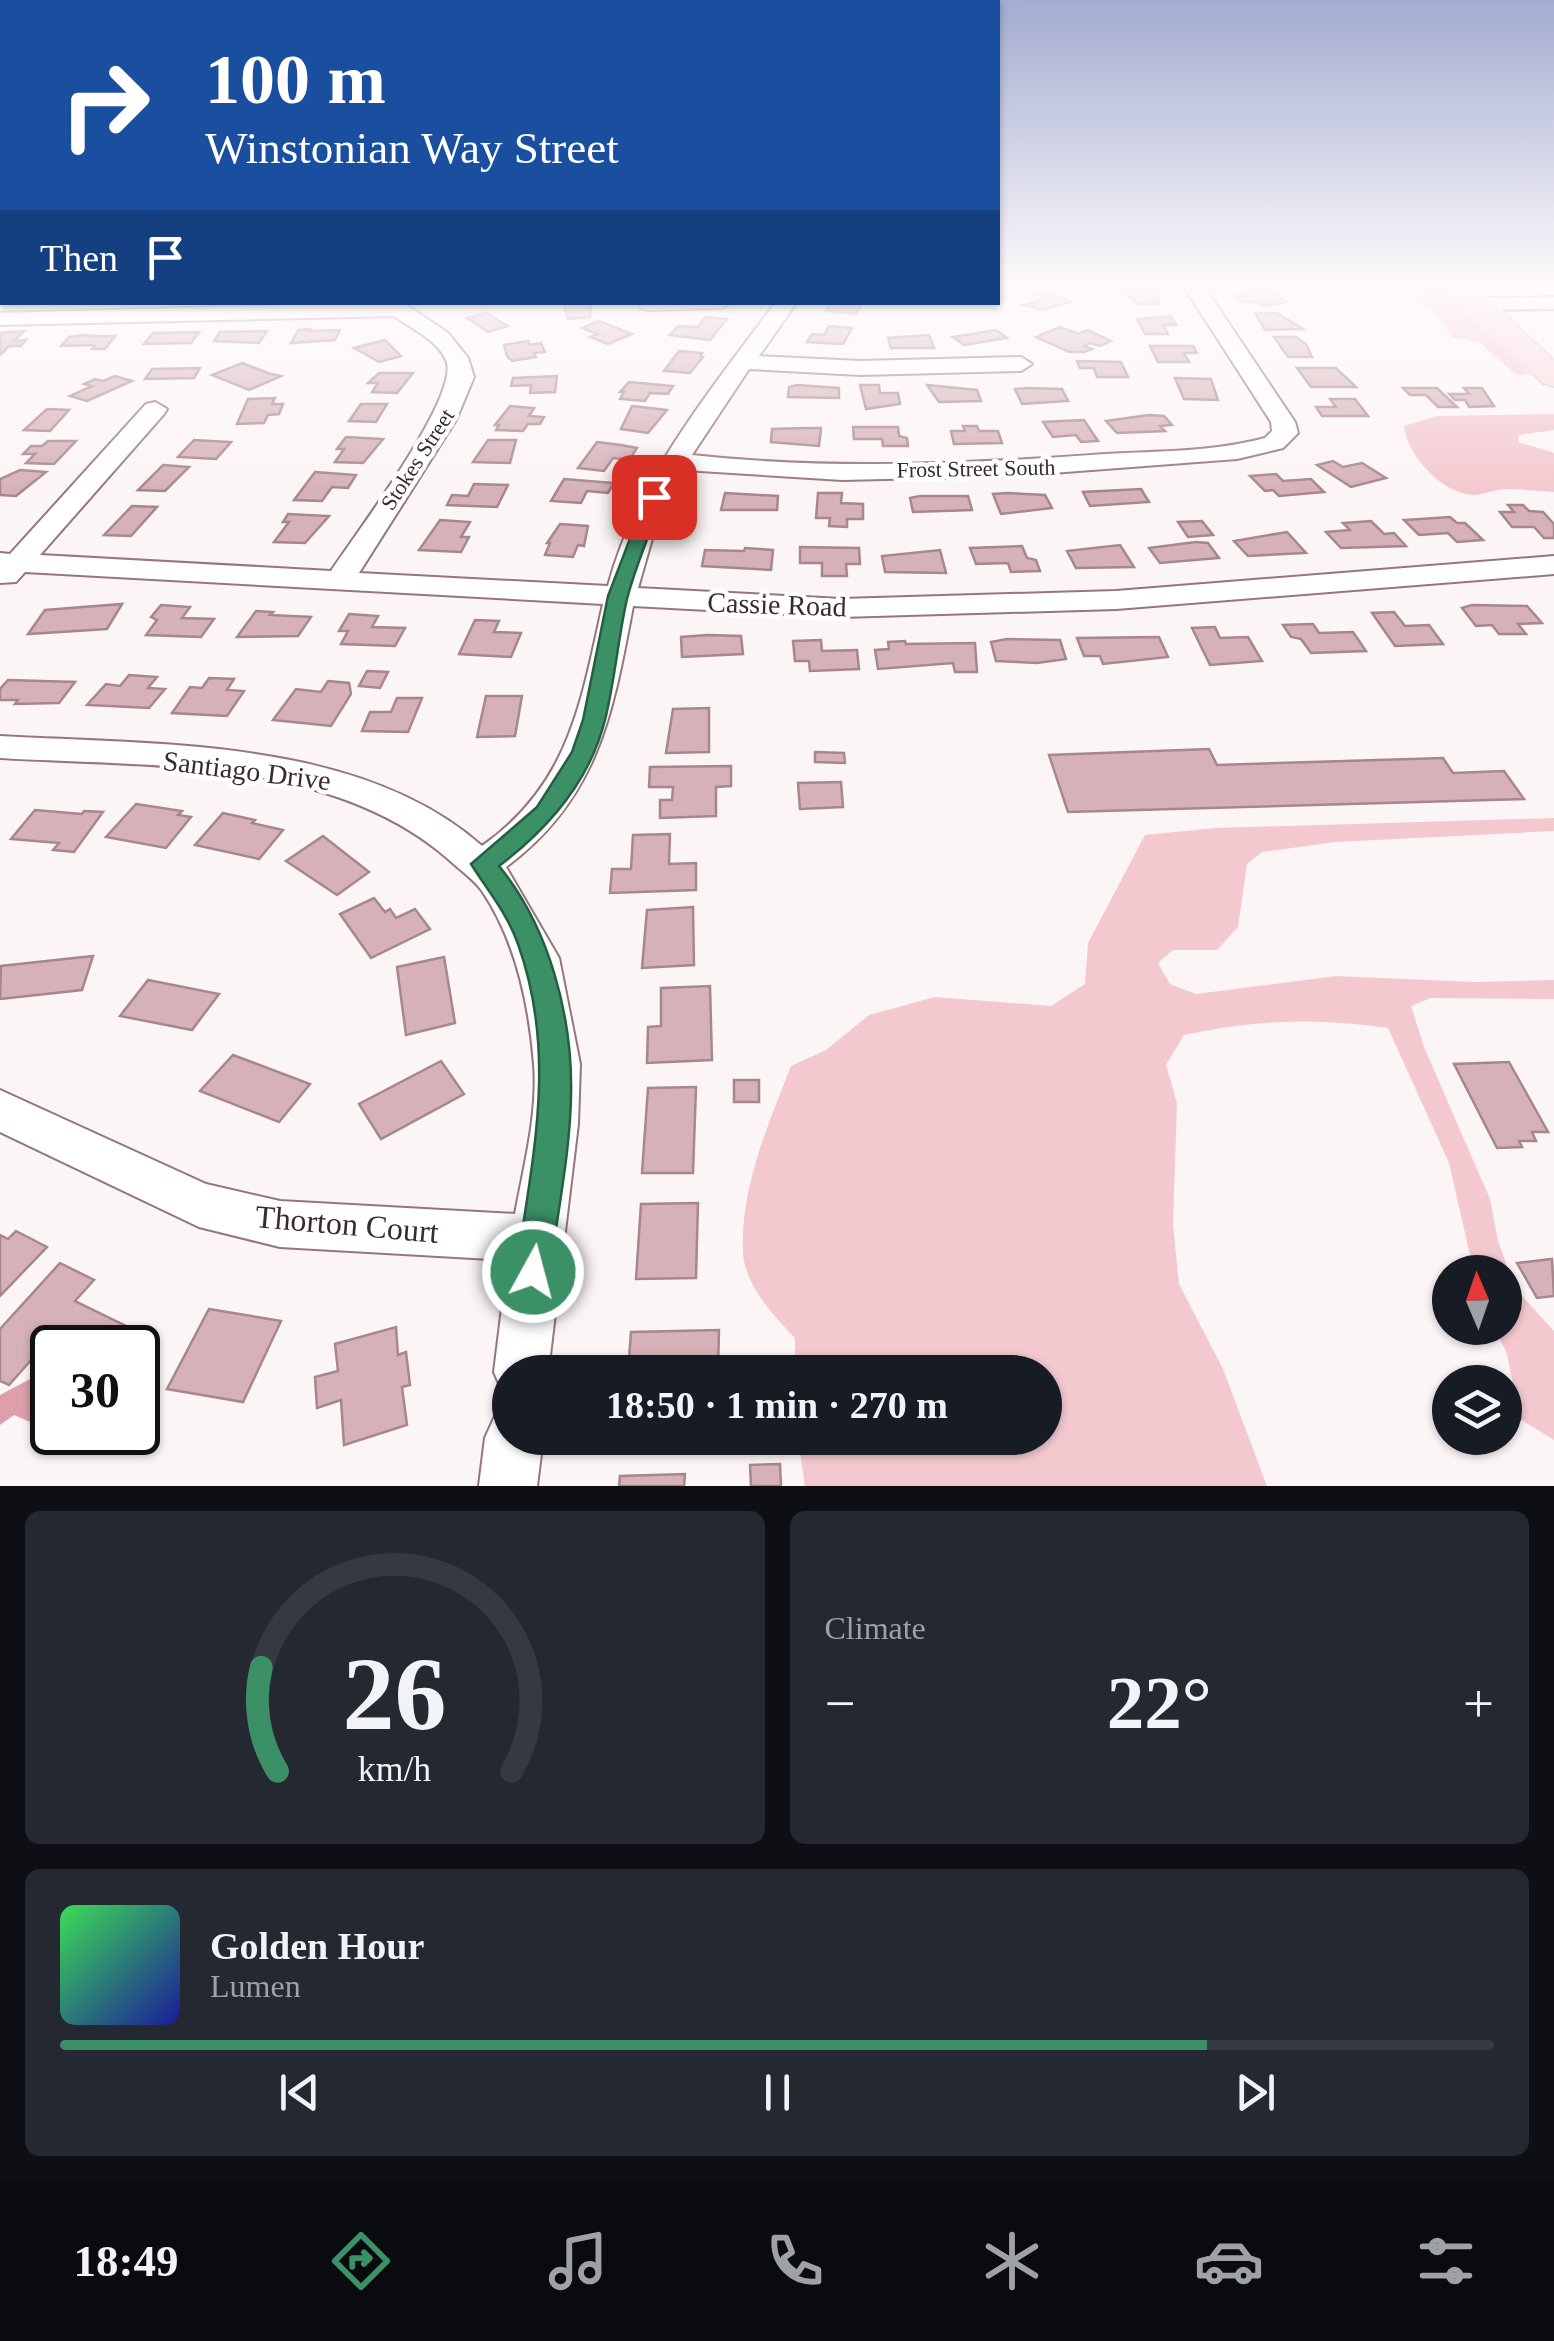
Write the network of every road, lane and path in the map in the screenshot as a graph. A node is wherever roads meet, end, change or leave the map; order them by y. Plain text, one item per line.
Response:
1 (452, 351) edge
2 (752, 351) edge
3 (1237, 351) edge
4 (1527, 351) edge
5 (746, 362) junction
6 (1021, 364) dead end
7 (1554, 377) edge
8 (154, 408) dead end
9 (676, 460) junction
10 (1554, 565) edge
11 (6, 569) edge
12 (339, 581) junction
13 (618, 596) junction
14 (0, 747) edge
15 (484, 864) junction
16 (0, 1110) edge
17 (536, 1238) junction
18 (523, 1355) edge
19 (512, 1455) edge
20 (508, 1486) edge

1 - 12 street, Stokes Street
2 - 5 street
3 - 9 street, Frost Street South
4 - 7 main road
5 - 6 street
5 - 9 street
8 - 11 street
9 - 13 street
10 - 13 street, Cassie Road
11 - 12 street, Cassie Road
12 - 13 street, Cassie Road
13 - 15 street
14 - 15 street, Santiago Drive
15 - 17 street, Santiago Drive
16 - 17 street, Thorton Court
17 - 18 street, Santiago Drive
19 - 20 street

